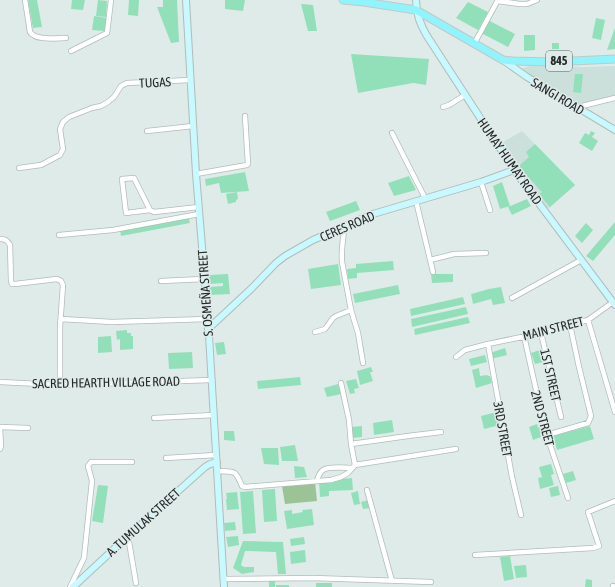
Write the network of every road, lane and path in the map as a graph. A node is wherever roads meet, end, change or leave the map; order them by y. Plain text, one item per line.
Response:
1 (25, 0) edge
2 (111, 0) edge
3 (186, 0) edge
4 (343, 0) edge
5 (416, 0) edge
6 (498, 0) edge
7 (537, 0) edge
8 (416, 10) junction
9 (66, 38) dead end
10 (474, 44) junction
11 (70, 51) dead end
12 (503, 60) junction
13 (615, 60) edge
14 (190, 80) junction
15 (466, 95) junction
16 (615, 98) edge
17 (444, 107) dead end
18 (578, 108) junction
19 (245, 116) dead end
20 (193, 126) junction
21 (615, 130) edge
22 (147, 131) dead end
23 (392, 133) dead end
24 (19, 168) dead end
25 (514, 170) junction
26 (196, 174) junction
27 (481, 182) junction
28 (425, 198) junction
29 (416, 201) junction
30 (150, 210) junction
31 (199, 210) junction
32 (490, 210) dead end
33 (345, 226) junction
34 (59, 235) dead end
35 (0, 239) edge
36 (486, 253) dead end
37 (430, 260) junction
38 (581, 260) junction
39 (433, 272) dead end
40 (204, 279) junction
41 (162, 281) dead end
42 (512, 298) dead end
43 (614, 304) edge
44 (351, 310) junction
45 (61, 319) junction
46 (208, 319) junction
47 (588, 320) junction
48 (570, 325) junction
49 (208, 329) junction
50 (315, 332) dead end
51 (541, 333) junction
52 (524, 336) junction
53 (488, 344) junction
54 (456, 356) dead end
55 (363, 363) dead end
56 (212, 380) junction
57 (0, 382) edge
58 (341, 383) dead end
59 (60, 385) junction
60 (615, 412) edge
61 (214, 416) junction
62 (561, 417) dead end
63 (154, 418) dead end
64 (0, 428) edge
65 (28, 428) dead end
66 (441, 432) dead end
67 (546, 435) junction
68 (351, 444) junction
69 (0, 449) edge
70 (456, 449) dead end
71 (216, 455) junction
72 (166, 458) dead end
73 (132, 462) dead end
74 (217, 462) junction
75 (353, 467) junction
76 (217, 472) junction
77 (317, 481) junction
78 (368, 490) dead end
79 (568, 498) dead end
80 (615, 501) edge
81 (521, 515) dead end
82 (128, 536) junction
83 (475, 555) dead end
84 (223, 578) junction
85 (392, 581) junction
86 (431, 582) dead end
87 (136, 583) dead end
88 (70, 587) edge
89 (73, 587) edge
90 (224, 587) edge

1 - 9 street
2 - 11 street
3 - 14 street, S. OSMEÑA STREET
4 - 8 main road, 845
5 - 8 street
6 - 7 street
6 - 10 street
8 - 10 main road, 845
8 - 15 street, HUMAY HUMAY ROAD
10 - 12 main road, 845
12 - 13 main road, 845
12 - 18 street, SANGI ROAD
14 - 20 street, S. OSMEÑA STREET
14 - 24 street, TUGAS
15 - 17 street
15 - 25 street, HUMAY HUMAY ROAD
16 - 18 street
18 - 21 street, SANGI ROAD
19 - 26 street
20 - 22 street
20 - 26 street, S. OSMEÑA STREET
23 - 28 street
25 - 27 street, CERES ROAD
25 - 38 street, HUMAY HUMAY ROAD
26 - 31 street, S. OSMEÑA STREET
27 - 28 street, CERES ROAD
27 - 32 street
28 - 29 street, CERES ROAD
29 - 33 street, CERES ROAD
29 - 37 street
30 - 30 street
30 - 31 street
31 - 34 street
31 - 40 street, S. OSMEÑA STREET
33 - 44 street
33 - 49 street, CERES ROAD
35 - 45 street
36 - 37 street
37 - 39 street
38 - 42 street
38 - 43 street, HUMAY HUMAY ROAD
40 - 41 street
40 - 46 street, S. OSMEÑA STREET
43 - 47 street, MAIN STREET
44 - 50 street
44 - 55 street
45 - 46 street
45 - 59 street
46 - 49 street, S. OSMEÑA STREET
47 - 48 street, MAIN STREET
47 - 60 street
48 - 51 street, MAIN STREET
48 - 67 street
49 - 56 street, S. OSMEÑA STREET
51 - 52 street, MAIN STREET
51 - 62 street, 1ST STREET
52 - 53 street, MAIN STREET
52 - 67 street, 2ND STREET
53 - 54 street, MAIN STREET
53 - 81 street, 3RD STREET
56 - 59 street, SACRED HEARTH VILLAGE ROAD
56 - 61 street, S. OSMEÑA STREET
57 - 59 street, SACRED HEARTH VILLAGE ROAD
58 - 68 street
61 - 63 street
61 - 71 street, S. OSMEÑA STREET
64 - 65 street
64 - 69 street
66 - 68 street
67 - 79 street, 2ND STREET
68 - 75 street
70 - 75 street
71 - 72 street
71 - 74 street, S. OSMEÑA STREET
73 - 88 street
74 - 76 street, S. OSMEÑA STREET
74 - 82 street, A. TUMULAK STREET
75 - 77 street
75 - 77 street
76 - 77 street
76 - 84 street, S. OSMEÑA STREET
78 - 85 street
80 - 83 street
82 - 87 street
82 - 89 street, A. TUMULAK STREET
84 - 85 street
84 - 90 street, S. OSMEÑA STREET
85 - 86 street

